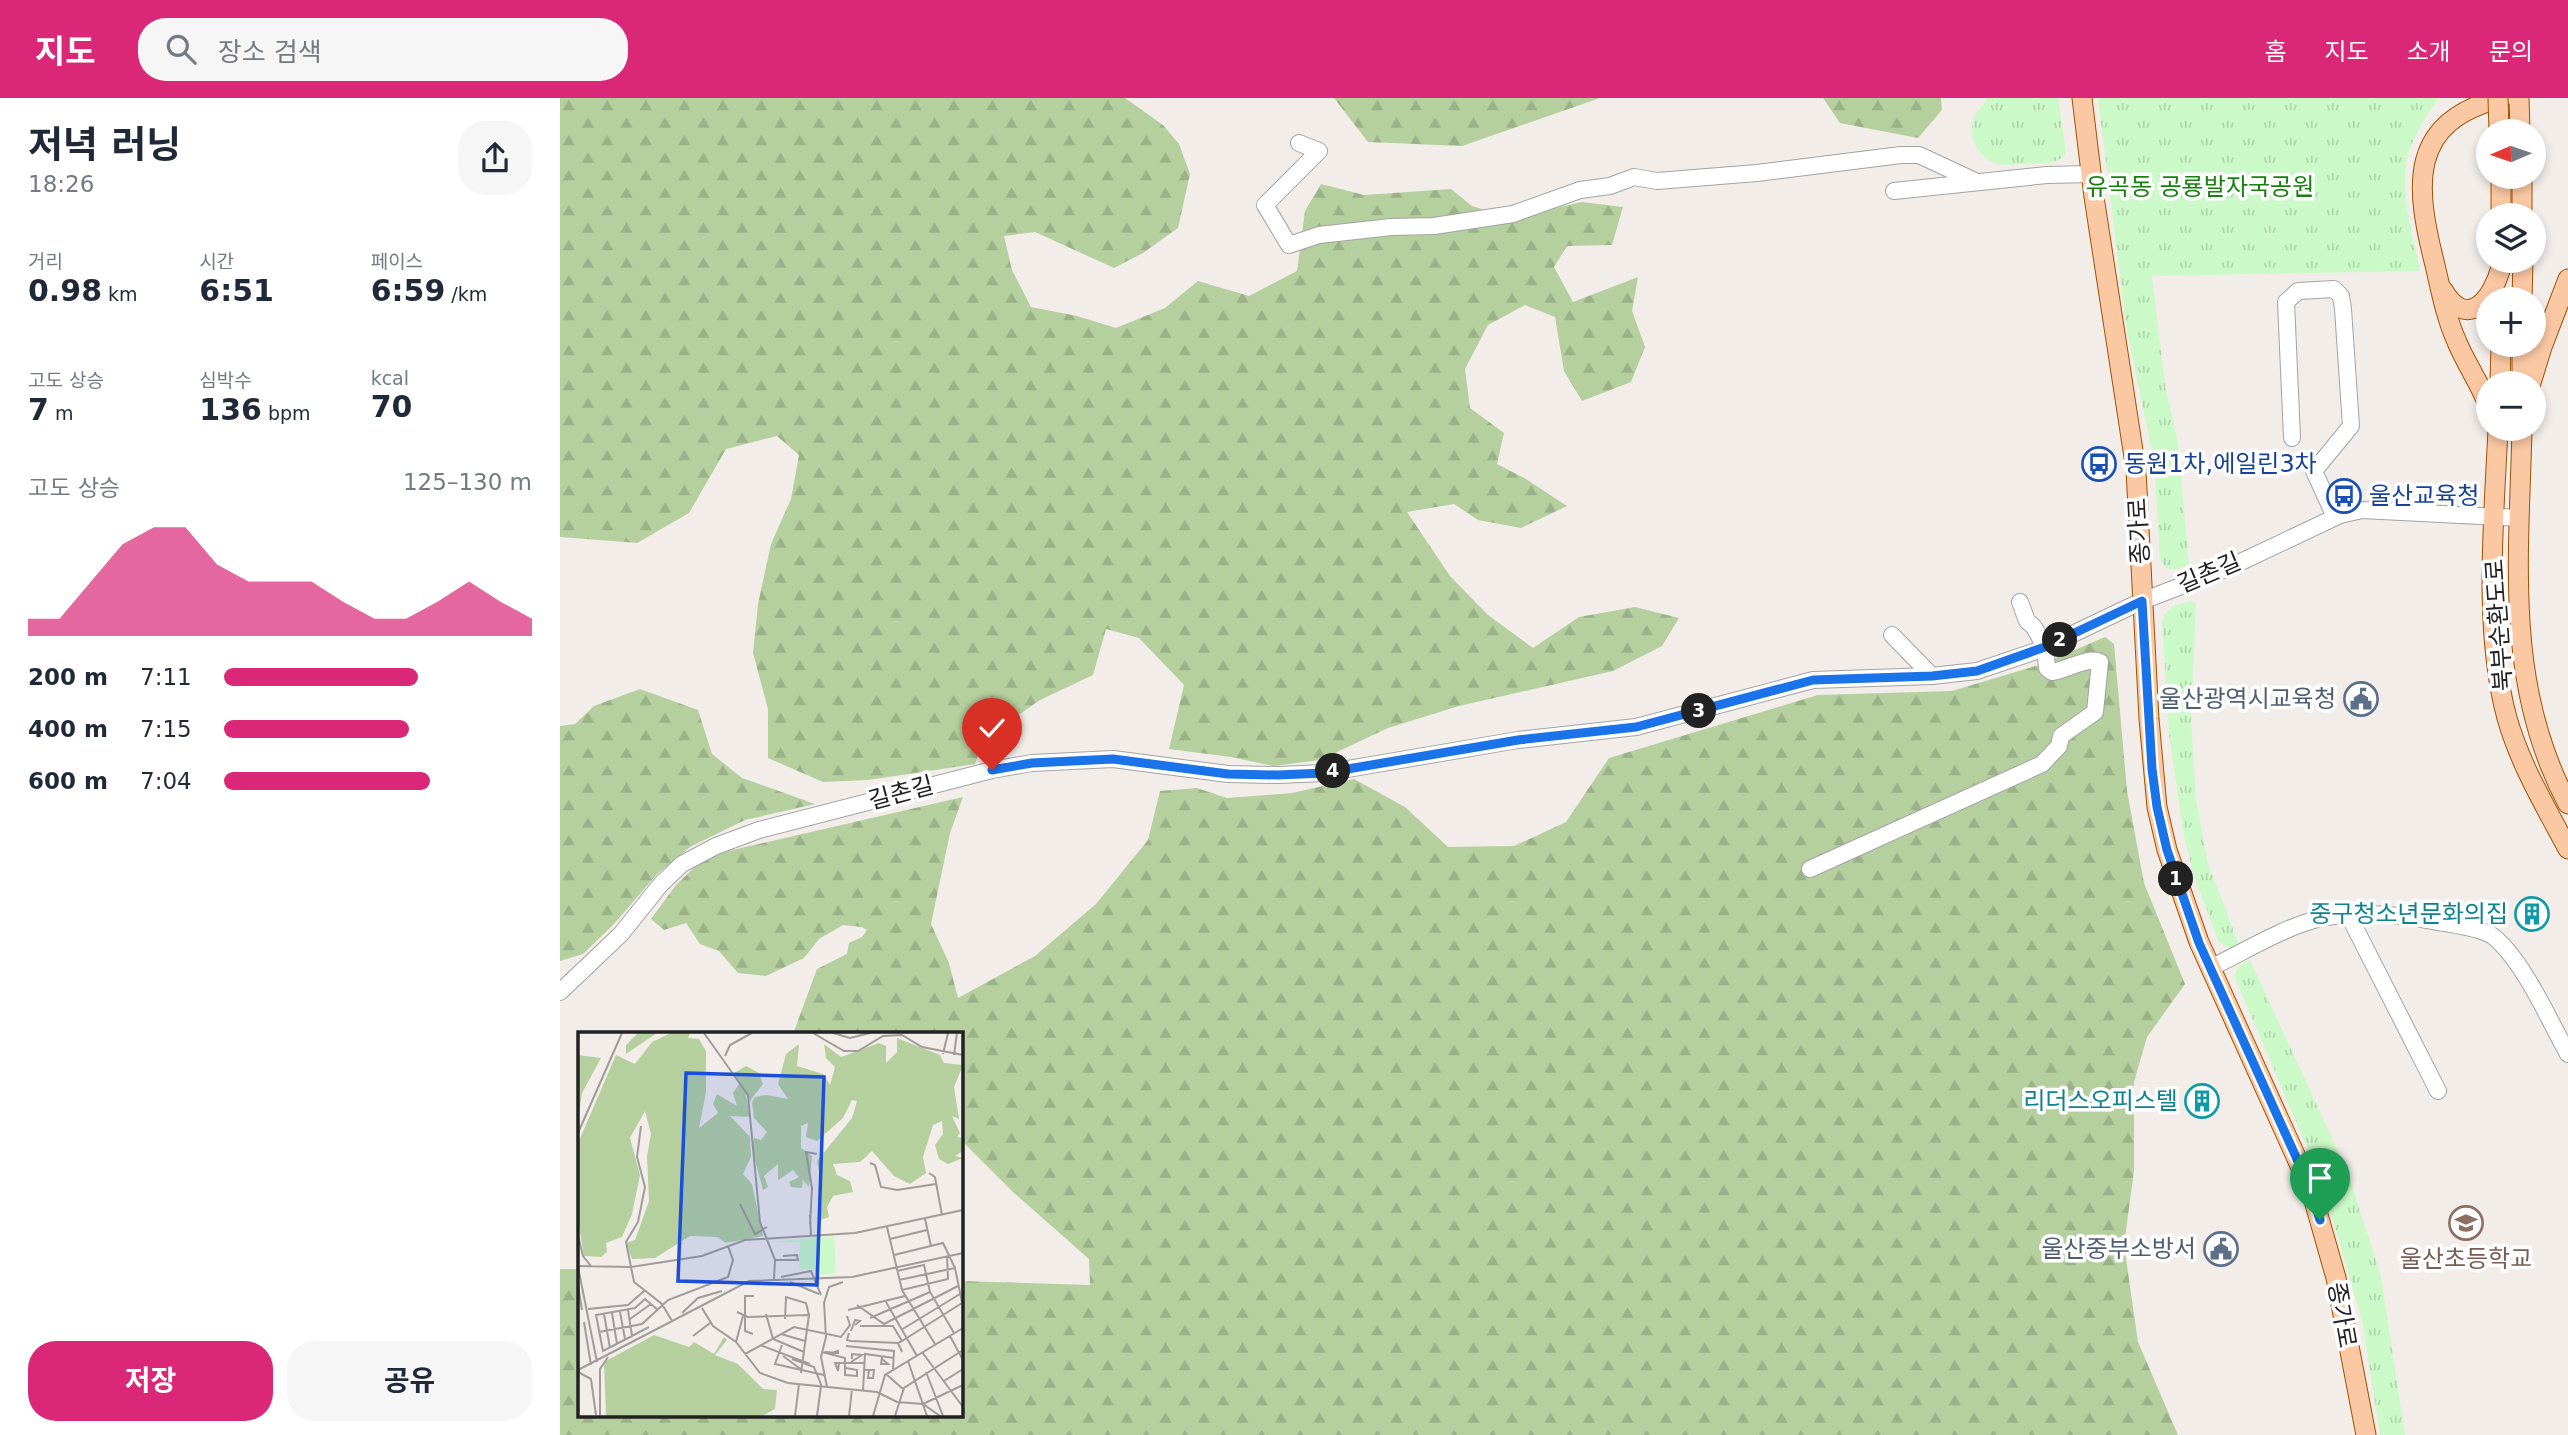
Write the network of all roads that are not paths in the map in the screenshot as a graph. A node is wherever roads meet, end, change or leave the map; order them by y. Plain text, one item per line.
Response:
1 (2082, 98) edge
2 (2500, 98) edge
3 (2519, 98) edge
4 (2500, 119) edge
5 (2520, 119) edge
6 (1299, 143) dead end
7 (2091, 174) junction
8 (1977, 182) junction
9 (1894, 191) dead end
10 (2498, 273) edge
11 (2568, 279) edge
12 (2439, 283) junction
13 (2535, 371) edge
14 (2476, 381) edge
15 (2292, 438) dead end
16 (2497, 441) edge
17 (2522, 441) edge
18 (2495, 516) junction
19 (2335, 517) junction
20 (2520, 518) junction
21 (2142, 601) junction
22 (2020, 602) dead end
23 (1892, 635) dead end
24 (2045, 647) junction
25 (1932, 676) junction
26 (2568, 804) edge
27 (2568, 849) edge
28 (1810, 869) dead end
29 (2348, 914) junction
30 (2210, 968) junction
31 (560, 992) edge
32 (2568, 1054) edge
33 (2438, 1091) dead end
34 (2365, 1435) edge

1 - 7 main road, 종가로
2 - 4 main road, bridge
2 - 12 main road
3 - 5 main road
6 - 8 street
7 - 8 street
7 - 21 main road, 종가로
8 - 9 street
10 - 12 main road
11 - 13 main road
12 - 14 main road
15 - 19 street
16 - 18 main road, 북부순환도로
17 - 20 main road, 북부순환도로
18 - 19 street, 길촌길
18 - 20 street, 길촌길
18 - 27 main road, 북부순환도로
19 - 21 street, 길촌길
20 - 26 main road, 북부순환도로
21 - 24 street, 길촌길
21 - 30 main road, 종가로
22 - 24 street
23 - 25 street
24 - 25 street, 길촌길
24 - 28 street
25 - 31 street, 길촌길
29 - 30 street
29 - 32 street
29 - 33 street
30 - 34 main road, 종가로

